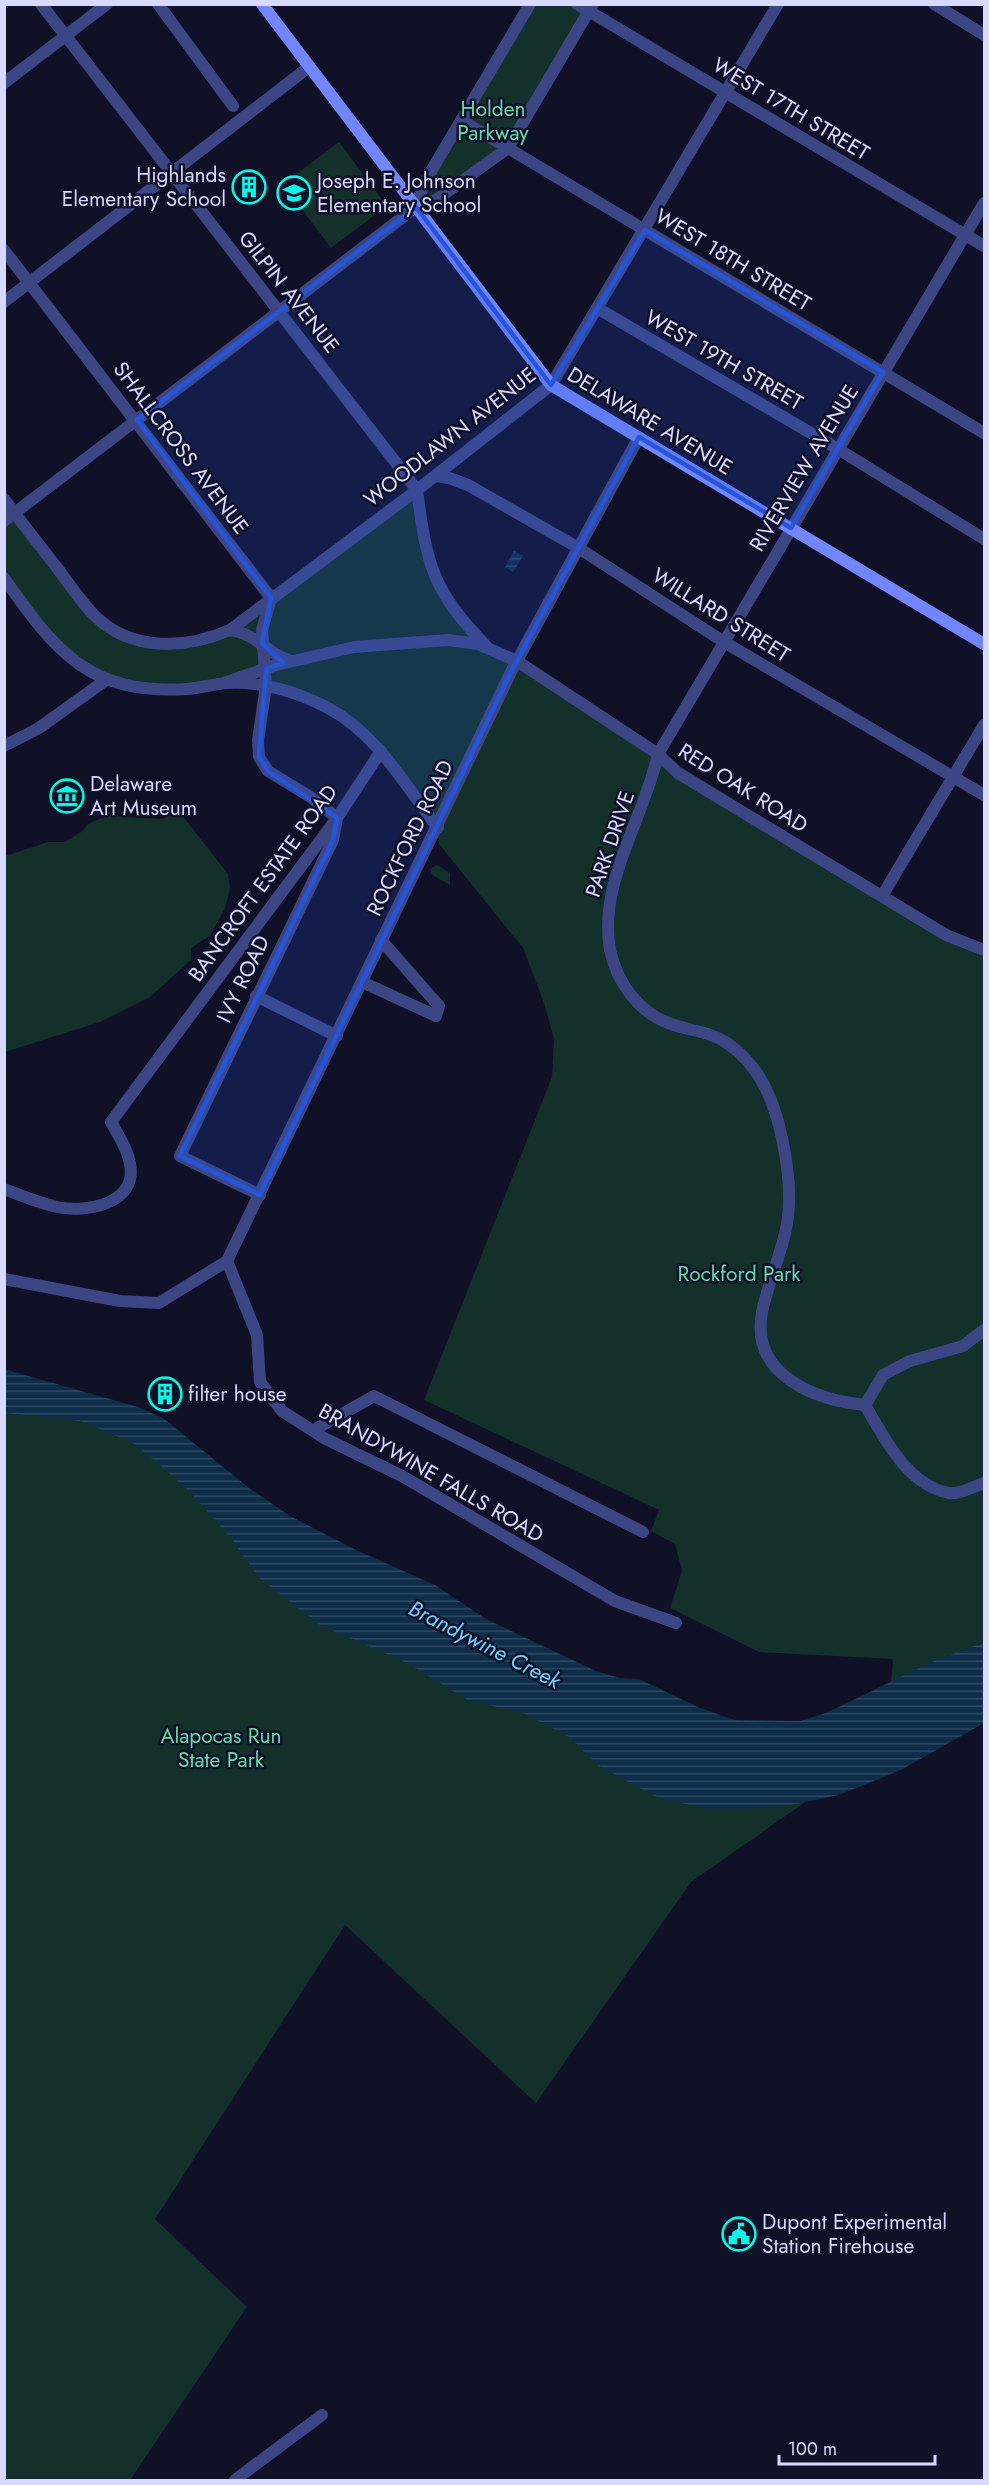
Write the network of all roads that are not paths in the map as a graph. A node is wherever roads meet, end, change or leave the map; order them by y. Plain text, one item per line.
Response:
1 (42, 4) edge
2 (107, 4) edge
3 (158, 4) edge
4 (262, 4) edge
5 (530, 4) edge
6 (577, 4) edge
7 (778, 4) edge
8 (936, 5) edge
9 (591, 8) edge
10 (984, 34) edge
11 (66, 36) junction
12 (309, 67) junction
13 (4, 83) edge
14 (726, 93) junction
15 (233, 106) dead end
16 (461, 120) junction
17 (508, 148) junction
18 (171, 172) junction
19 (984, 203) edge
20 (416, 207) junction
21 (645, 230) junction
22 (965, 234) junction
23 (984, 246) edge
24 (4, 250) edge
25 (29, 283) junction
26 (4, 302) edge
27 (597, 308) junction
28 (279, 312) junction
29 (883, 372) junction
30 (551, 385) junction
31 (137, 420) junction
32 (984, 433) edge
33 (639, 437) junction
34 (838, 449) junction
35 (435, 477) junction
36 (417, 490) junction
37 (4, 499) edge
38 (15, 513) junction
39 (4, 522) edge
40 (791, 528) junction
41 (984, 539) edge
42 (577, 547) junction
43 (4, 578) edge
44 (271, 598) junction
45 (230, 630) junction
46 (724, 642) junction
47 (262, 643) junction
48 (984, 644) edge
49 (487, 648) junction
50 (517, 661) junction
51 (292, 662) junction
52 (266, 669) junction
53 (106, 680) junction
54 (224, 683) junction
55 (266, 686) junction
56 (984, 725) edge
57 (4, 746) edge
58 (381, 751) junction
59 (658, 754) junction
60 (954, 776) junction
61 (984, 795) edge
62 (337, 818) junction
63 (438, 828) junction
64 (882, 896) junction
65 (381, 940) junction
66 (984, 950) edge
67 (362, 982) junction
68 (256, 996) junction
69 (338, 1036) junction
70 (4, 1190) edge
71 (260, 1195) junction
72 (227, 1261) junction
73 (4, 1279) edge
74 (984, 1330) edge
75 (865, 1405) junction
76 (314, 1430) junction
77 (984, 1483) edge
78 (643, 1532) dead end
79 (675, 1623) dead end
80 (322, 2415) dead end
81 (235, 2481) edge

1 - 11 street, GILPIN AVENUE
2 - 11 street
3 - 15 street
4 - 12 street, DELAWARE AVENUE
5 - 16 street
6 - 9 street, WEST 17TH STREET
7 - 14 street, WOODLAWN AVENUE
8 - 10 street
9 - 14 street, WEST 17TH STREET
9 - 17 street
11 - 13 street
11 - 18 street, GILPIN AVENUE
12 - 18 street
12 - 20 street, DELAWARE AVENUE
14 - 21 street, WOODLAWN AVENUE
14 - 22 street, WEST 17TH STREET
16 - 17 street, WEST 18TH STREET
16 - 20 street
17 - 20 street
17 - 21 street, WEST 18TH STREET
18 - 25 street
18 - 28 street, GILPIN AVENUE
19 - 22 street, RIVERVIEW AVENUE
20 - 28 street
20 - 30 street, DELAWARE AVENUE
21 - 27 street, WOODLAWN AVENUE
21 - 29 street, WEST 18TH STREET
22 - 23 street, WEST 17TH STREET
22 - 29 street, RIVERVIEW AVENUE
24 - 25 street, SHALLCROSS AVENUE
25 - 26 street
25 - 31 street, SHALLCROSS AVENUE
27 - 30 street, WOODLAWN AVENUE
27 - 34 street, WEST 19TH STREET
28 - 31 street
28 - 36 street, GILPIN AVENUE
29 - 32 street, WEST 18TH STREET
29 - 34 street, RIVERVIEW AVENUE
30 - 33 street, DELAWARE AVENUE
30 - 35 street, WOODLAWN AVENUE
31 - 38 street
31 - 44 street, SHALLCROSS AVENUE
33 - 40 street, DELAWARE AVENUE
33 - 42 street, ROCKFORD ROAD
34 - 40 street, RIVERVIEW AVENUE
34 - 41 street, WEST 19TH STREET
35 - 36 street, WOODLAWN AVENUE
35 - 42 street, WILLARD STREET
36 - 44 street, WOODLAWN AVENUE
36 - 49 street, RED OAK ROAD
37 - 38 street, WOODLAWN AVENUE
38 - 39 street
38 - 45 street, WOODLAWN AVENUE
40 - 46 street, RIVERVIEW AVENUE
40 - 48 street, DELAWARE AVENUE
42 - 46 street, WILLARD STREET
42 - 50 street, ROCKFORD ROAD
43 - 53 street
44 - 45 street, WOODLAWN AVENUE
44 - 47 street
45 - 47 street
46 - 59 street, RIVERVIEW AVENUE
46 - 60 street, WILLARD STREET
47 - 51 street
47 - 52 street
49 - 50 street, RED OAK ROAD
49 - 51 street, RED OAK ROAD
50 - 59 street, RED OAK ROAD
50 - 63 street, ROCKFORD ROAD
51 - 52 street, RED OAK ROAD
52 - 54 street, RED OAK ROAD
52 - 55 street
53 - 54 street
53 - 57 street
54 - 55 street
55 - 58 street
55 - 62 street
56 - 60 street
58 - 62 street, BANCROFT ESTATE ROAD
58 - 63 street
59 - 64 street, RED OAK ROAD
59 - 75 street, PARK DRIVE
60 - 61 street, WILLARD STREET
60 - 64 street
62 - 68 street, IVY ROAD
62 - 70 street, BANCROFT ESTATE ROAD
63 - 65 street, ROCKFORD ROAD
64 - 66 street, RED OAK ROAD
65 - 67 street, ROCKFORD ROAD
65 - 67 street
67 - 69 street, ROCKFORD ROAD
68 - 69 street
68 - 71 street, IVY ROAD
69 - 71 street, ROCKFORD ROAD
71 - 72 street, ROCKFORD ROAD
72 - 73 street
72 - 76 street, BRANDYWINE FALLS ROAD
74 - 75 street
75 - 77 street
76 - 78 street
76 - 79 street, BRANDYWINE FALLS ROAD
80 - 81 street

